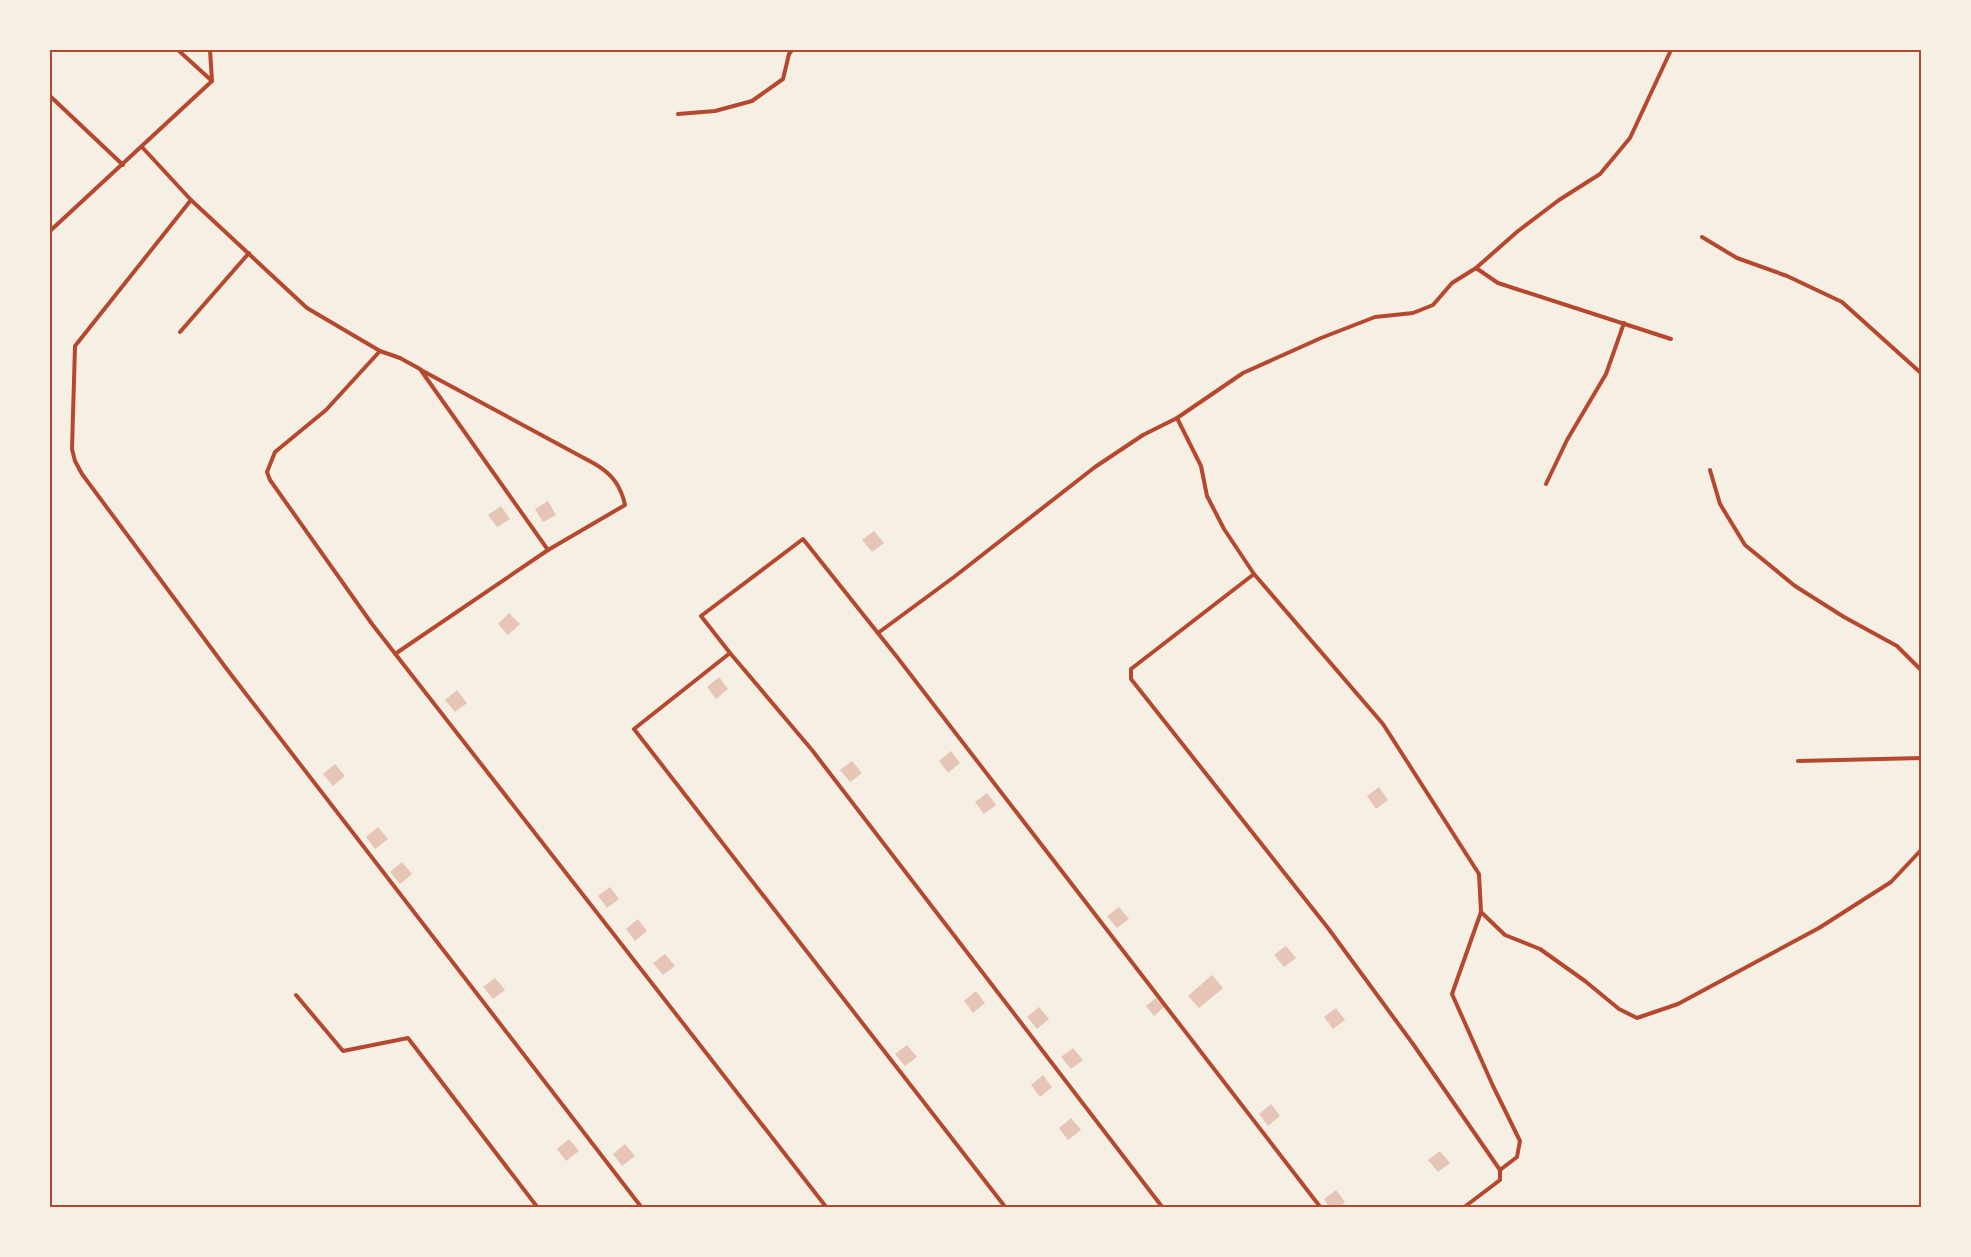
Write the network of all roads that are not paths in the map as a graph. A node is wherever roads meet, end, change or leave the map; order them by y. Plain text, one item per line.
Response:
1 (178, 50) edge
2 (210, 50) edge
3 (792, 50) edge
4 (1671, 50) edge
5 (212, 81) junction
6 (50, 96) edge
7 (678, 114) dead end
8 (142, 147) junction
9 (123, 165) junction
10 (191, 200) junction
11 (50, 231) edge
12 (1702, 237) dead end
13 (249, 253) junction
14 (1476, 268) junction
15 (1624, 323) junction
16 (180, 332) dead end
17 (1671, 339) dead end
18 (380, 351) junction
19 (420, 369) junction
20 (1922, 374) edge
21 (1176, 418) junction
22 (1710, 470) dead end
23 (1546, 484) dead end
24 (548, 550) junction
25 (1254, 574) junction
26 (878, 633) junction
27 (730, 653) junction
28 (395, 654) junction
29 (1922, 671) edge
30 (1922, 758) edge
31 (1798, 761) dead end
32 (1922, 849) edge
33 (1481, 912) junction
34 (296, 995) dead end
35 (1500, 1170) junction
36 (538, 1208) edge
37 (642, 1208) edge
38 (827, 1208) edge
39 (1006, 1208) edge
40 (1163, 1208) edge
41 (1321, 1208) edge
42 (1462, 1208) edge

1 - 5 lane
2 - 5 lane
3 - 7 lane
4 - 14 lane
5 - 8 lane
6 - 9 lane
8 - 9 lane
8 - 10 lane
9 - 11 lane
10 - 13 lane
10 - 37 lane
12 - 20 lane
13 - 16 lane
13 - 18 lane
14 - 15 lane
14 - 21 lane
15 - 17 lane
15 - 23 lane
18 - 19 lane
18 - 28 lane
19 - 24 lane
19 - 24 lane
21 - 25 lane
21 - 26 lane
22 - 29 lane
24 - 28 lane
25 - 33 lane
25 - 35 lane
26 - 27 lane
26 - 41 lane
27 - 39 lane
27 - 40 lane
28 - 38 lane
30 - 31 lane
32 - 33 lane
33 - 35 lane
34 - 36 lane
35 - 42 lane

